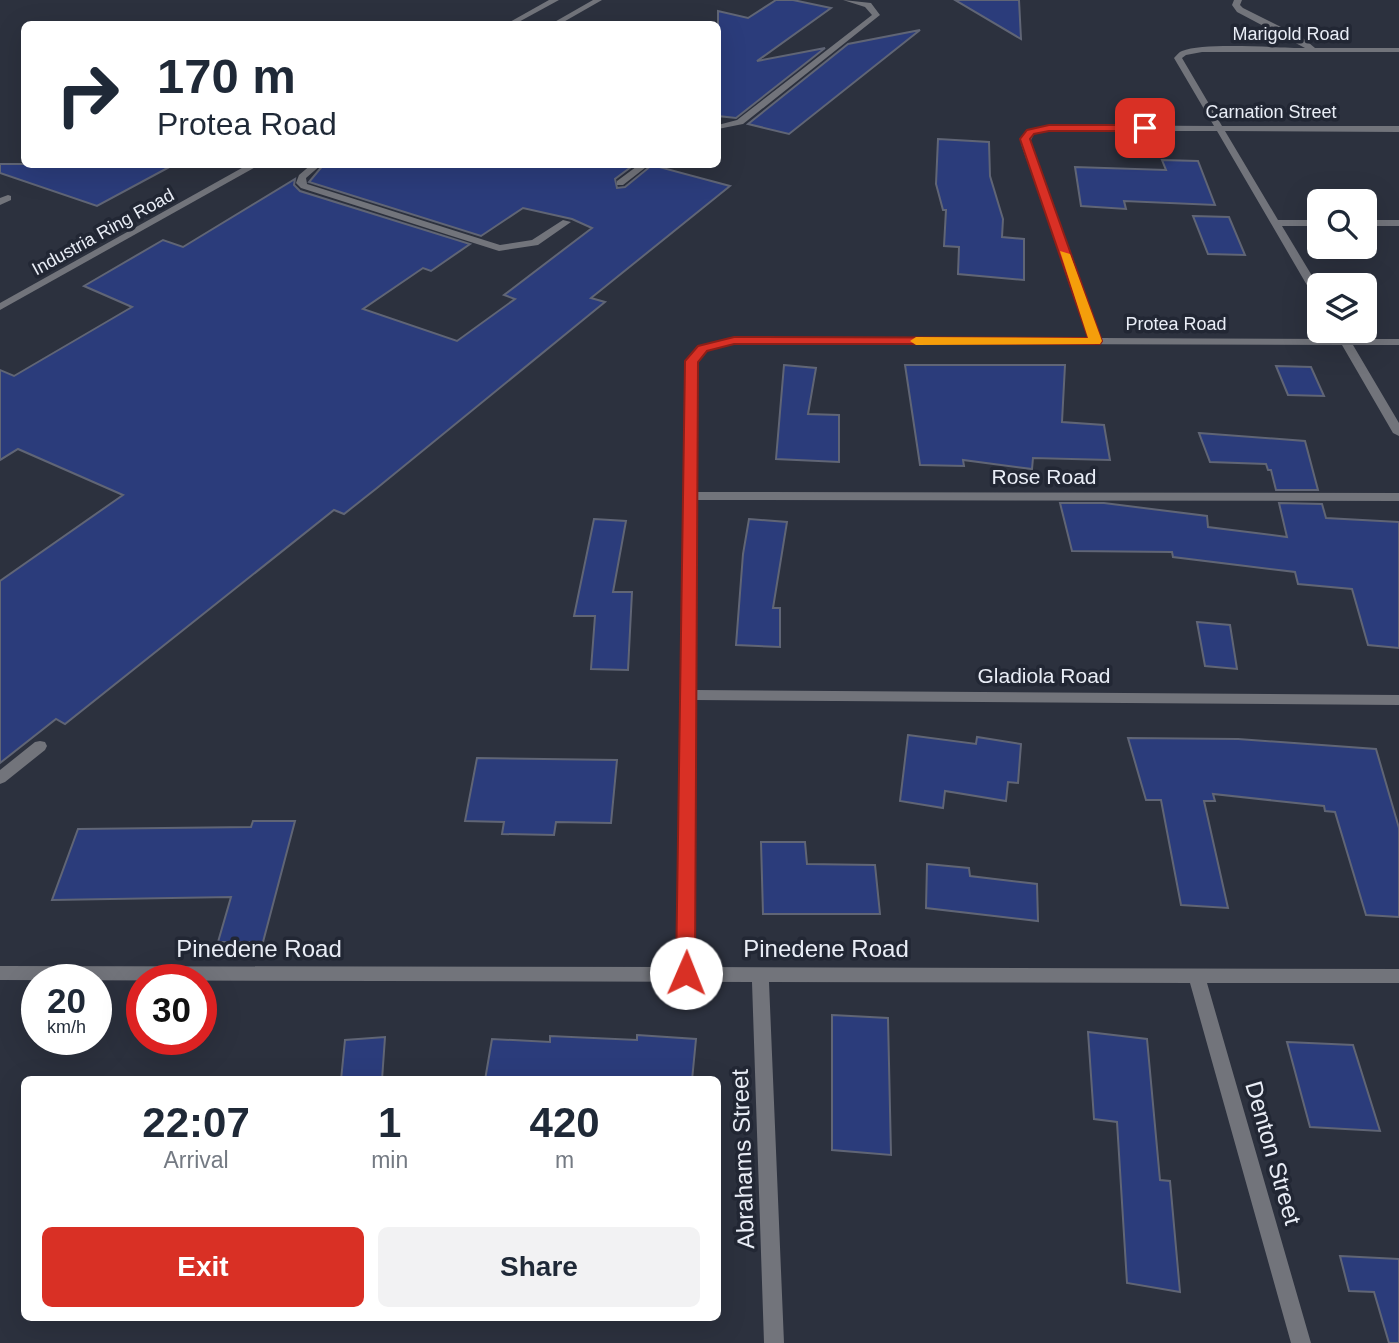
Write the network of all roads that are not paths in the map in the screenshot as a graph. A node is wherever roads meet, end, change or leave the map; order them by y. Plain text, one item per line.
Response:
1 (555, 0) edge
2 (598, 0) edge
3 (847, 0) edge
4 (1238, 0) edge
5 (516, 21) edge
6 (560, 21) edge
7 (1313, 50) junction
8 (1399, 50) edge
9 (721, 126) edge
10 (1217, 128) junction
11 (1399, 128) edge
12 (250, 168) edge
13 (313, 168) edge
14 (641, 168) edge
15 (620, 183) dead end
16 (566, 222) dead end
17 (1275, 223) junction
18 (1307, 223) edge
19 (1377, 223) edge
20 (1399, 223) edge
21 (1307, 277) edge
22 (0, 307) edge
23 (1096, 341) junction
24 (1307, 342) edge
25 (1377, 342) edge
26 (1399, 342) edge
27 (1346, 343) edge
28 (1399, 433) edge
29 (689, 496) junction
30 (1399, 497) edge
31 (689, 695) junction
32 (1399, 699) edge
33 (40, 746) dead end
34 (0, 778) edge
35 (0, 973) edge
36 (686, 973) junction
37 (760, 973) junction
38 (1399, 976) edge
39 (1198, 977) junction
40 (774, 1343) edge
41 (1301, 1343) edge

1 - 5 street
2 - 6 street
3 - 9 street
4 - 7 street
7 - 8 street, Marigold Road
7 - 10 street, Marigold Road
10 - 11 street, Carnation Street
10 - 17 street
10 - 23 street, Carnation Street
12 - 22 street, Industria Ring Road
13 - 16 street
14 - 15 street
17 - 18 street
17 - 21 street
19 - 20 street
23 - 24 street, Protea Road
23 - 29 street, Protea Road
25 - 26 street, Protea Road
27 - 28 street
29 - 30 street, Rose Road
29 - 31 street
31 - 32 street, Gladiola Road
31 - 36 street
33 - 34 street
35 - 36 street, Pinedene Road
36 - 37 street, Pinedene Road
37 - 39 street, Pinedene Road
37 - 40 street, Abrahams Street
38 - 39 street, Pinedene Road
39 - 41 street, Denton Street

